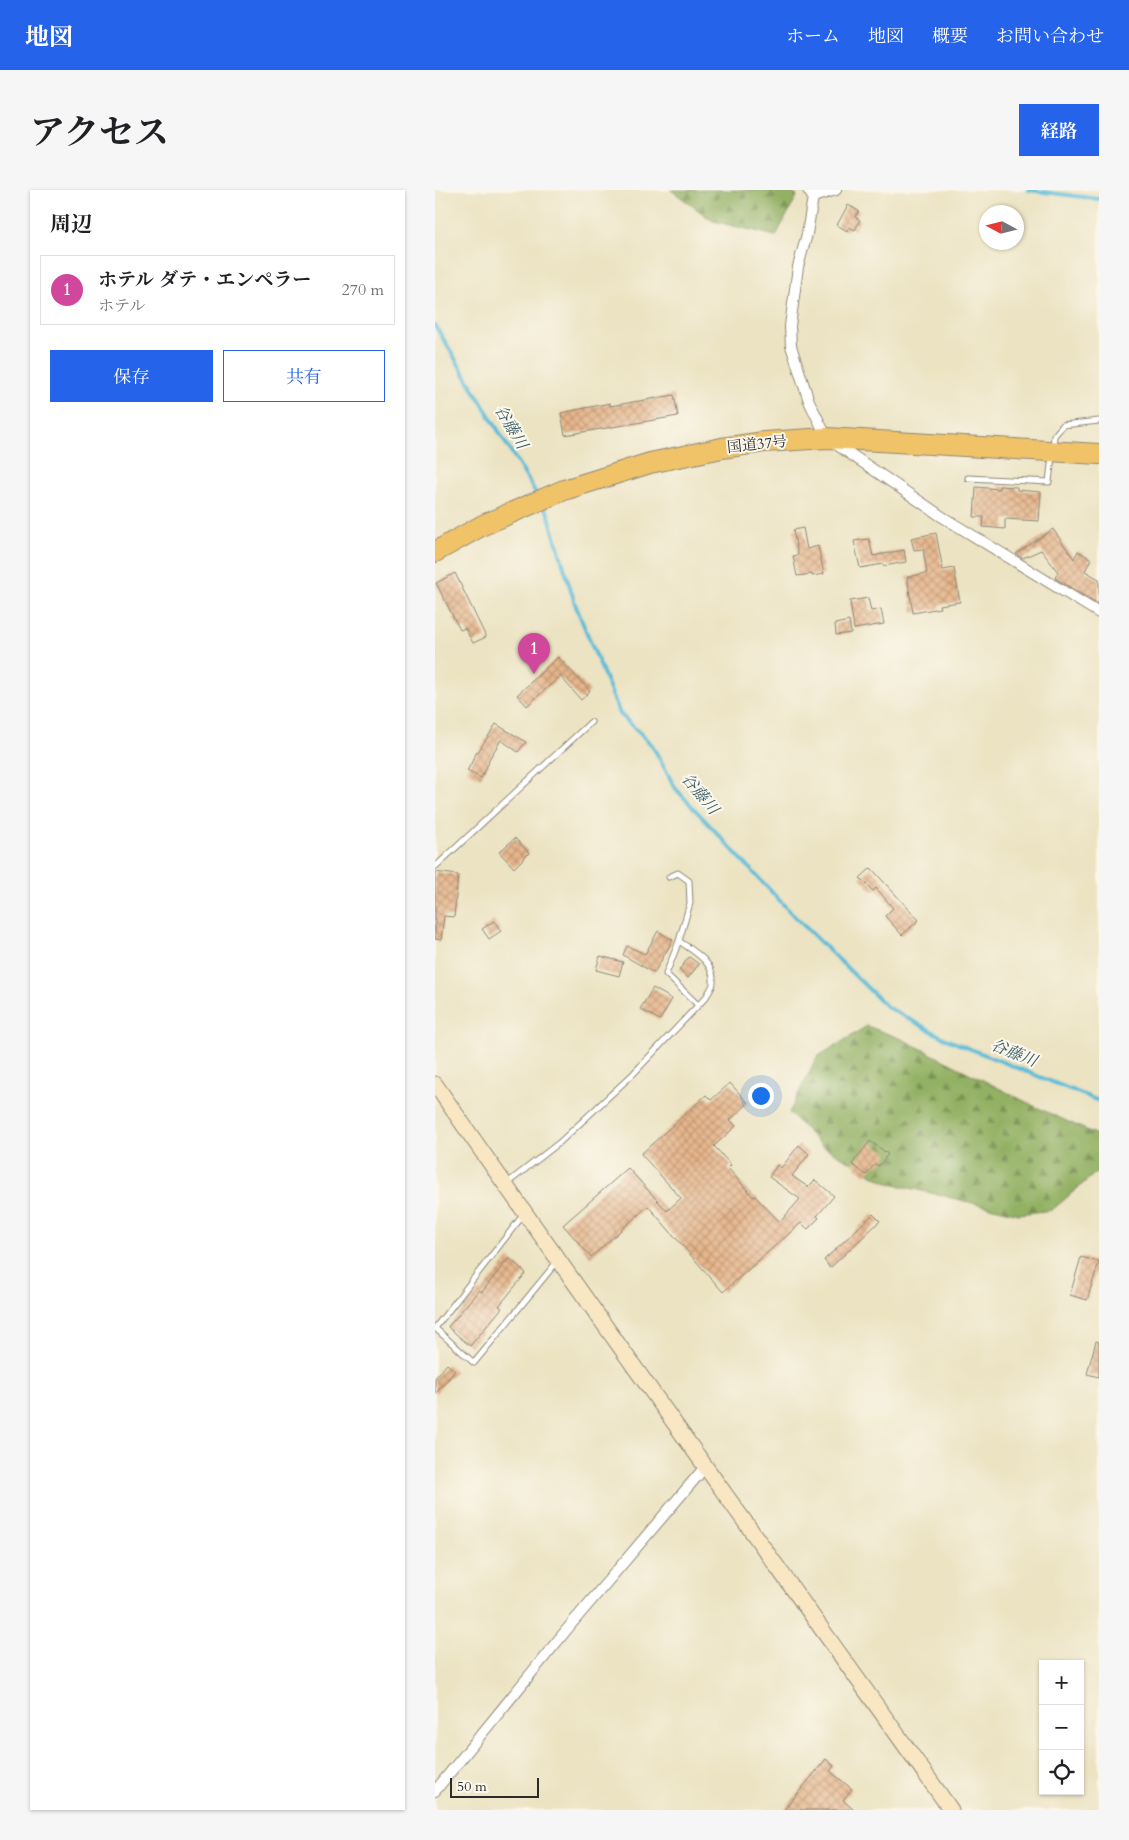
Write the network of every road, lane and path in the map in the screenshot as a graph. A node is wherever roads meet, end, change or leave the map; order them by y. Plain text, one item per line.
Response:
1 (836, 190) edge
2 (810, 194) edge
3 (1099, 421) edge
4 (827, 438) junction
5 (1052, 451) junction
6 (1099, 454) edge
7 (968, 478) dead end
8 (435, 552) edge
9 (1099, 613) edge
10 (591, 722) dead end
11 (435, 867) edge
12 (669, 877) dead end
13 (679, 941) junction
14 (699, 1006) junction
15 (435, 1084) edge
16 (505, 1186) junction
17 (525, 1214) junction
18 (558, 1260) junction
19 (435, 1328) edge
20 (705, 1467) junction
21 (435, 1791) edge
22 (947, 1806) edge

1 - 2 street
2 - 4 street
3 - 5 lane
4 - 5 highway, 国道37号
4 - 8 highway, 国道37号
4 - 9 street
5 - 6 highway, 国道37号
5 - 7 lane
10 - 11 lane
12 - 13 lane
13 - 14 lane
13 - 14 lane
14 - 16 lane
15 - 16 street
16 - 17 street
17 - 18 street
17 - 19 lane
18 - 19 lane
18 - 20 street
20 - 21 street
20 - 22 street

